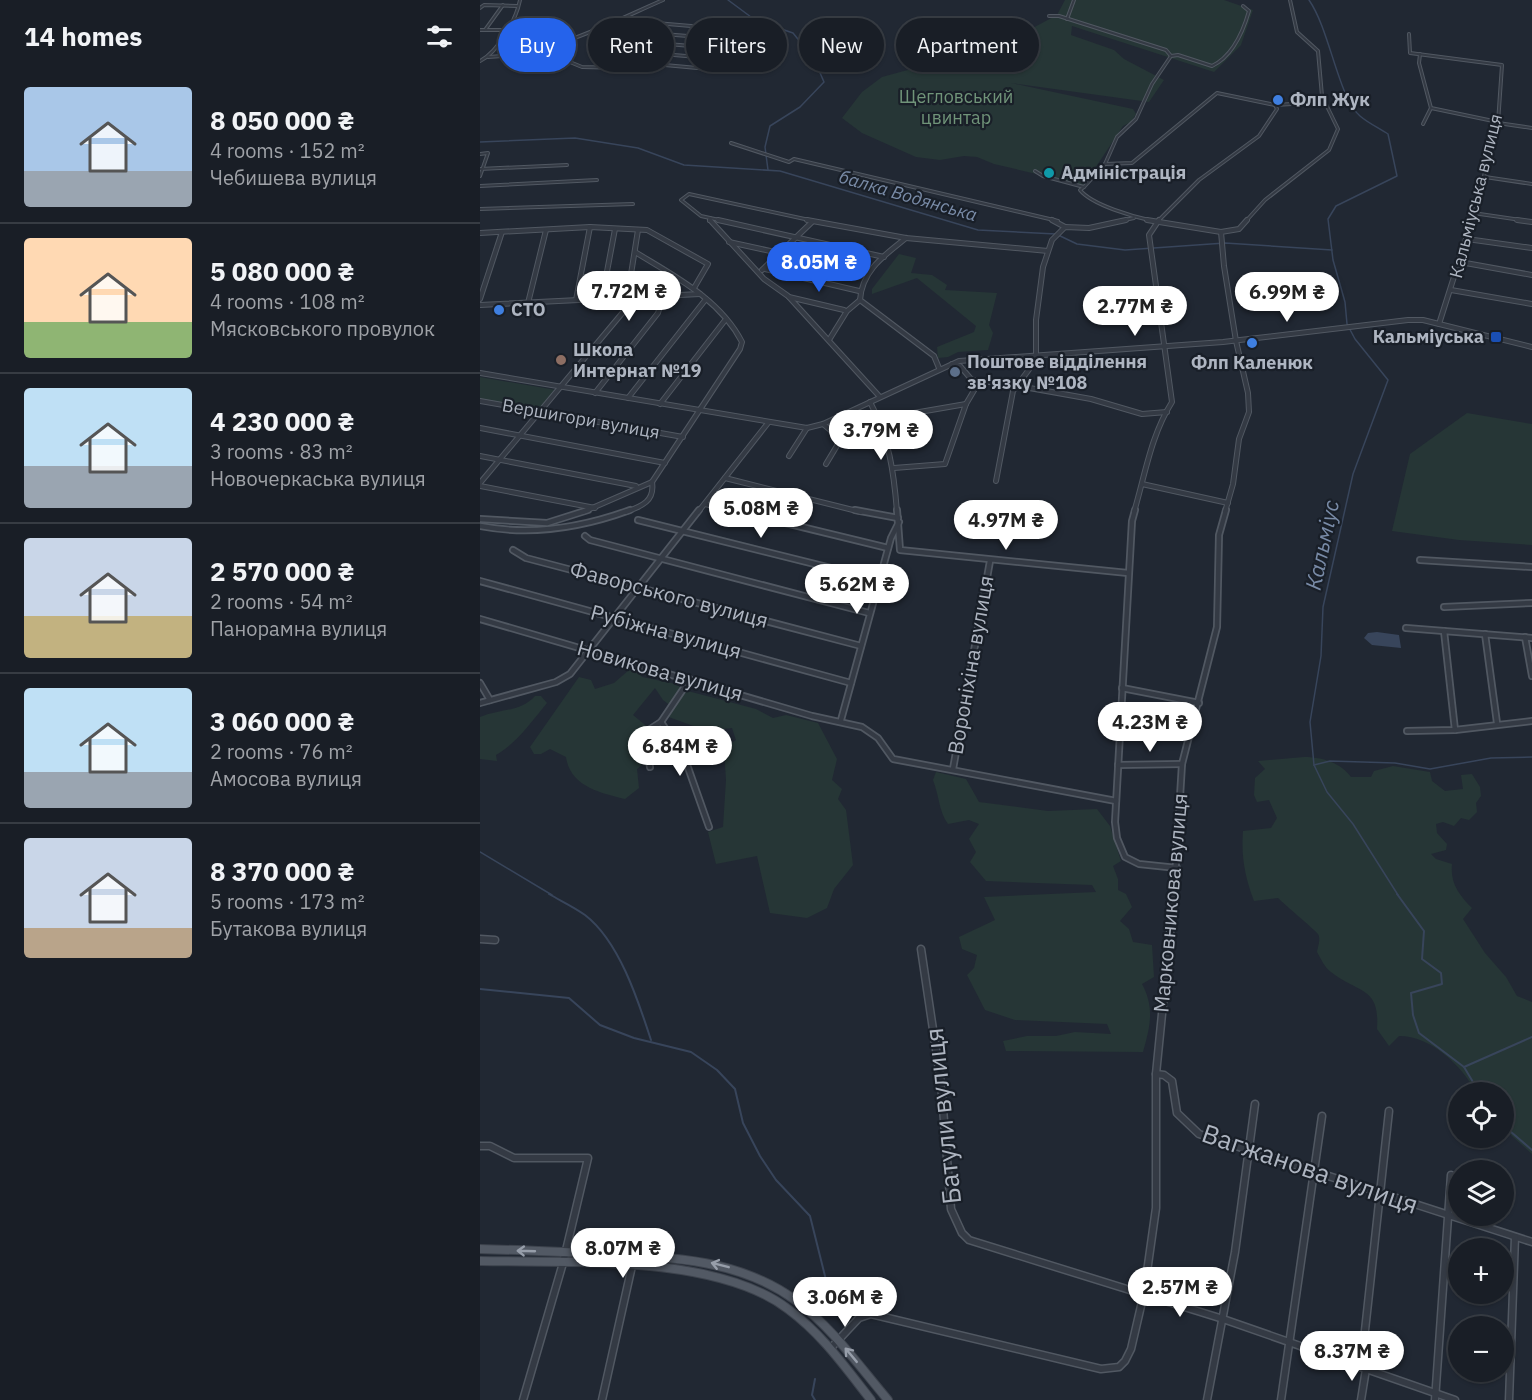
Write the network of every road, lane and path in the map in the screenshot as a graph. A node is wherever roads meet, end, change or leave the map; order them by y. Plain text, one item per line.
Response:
1 (520, 0) edge
2 (663, 0) edge
3 (1074, 0) edge
4 (1290, 0) edge
5 (503, 5) junction
6 (517, 6) junction
7 (1243, 6) dead end
8 (480, 8) edge
9 (1049, 16) dead end
10 (514, 18) edge
11 (1067, 19) junction
12 (480, 30) edge
13 (485, 30) junction
14 (498, 30) edge
15 (1409, 34) dead end
16 (576, 37) edge
17 (498, 41) edge
18 (1420, 54) junction
19 (1170, 56) junction
20 (488, 57) junction
21 (498, 57) edge
22 (480, 61) edge
23 (1326, 102) junction
24 (1275, 105) junction
25 (1431, 108) junction
26 (1498, 123) junction
27 (1423, 124) dead end
28 (1532, 128) edge
29 (731, 143) dead end
30 (480, 154) edge
31 (1106, 164) junction
32 (567, 165) dead end
33 (481, 169) edge
34 (1035, 171) dead end
35 (480, 176) edge
36 (1485, 177) junction
37 (597, 180) dead end
38 (1067, 182) junction
39 (1532, 184) edge
40 (480, 186) edge
41 (1084, 187) junction
42 (1083, 194) junction
43 (633, 204) dead end
44 (480, 209) edge
45 (1473, 213) junction
46 (710, 218) junction
47 (1134, 218) junction
48 (813, 221) junction
49 (1532, 222) edge
50 (1156, 223) junction
51 (590, 227) junction
52 (1065, 227) junction
53 (615, 229) junction
54 (546, 230) junction
55 (638, 230) junction
56 (502, 232) junction
57 (1221, 232) junction
58 (480, 233) edge
59 (797, 237) junction
60 (906, 238) junction
61 (1467, 238) junction
62 (728, 242) junction
63 (1532, 248) edge
64 (1048, 251) junction
65 (634, 252) junction
66 (781, 253) junction
67 (884, 257) junction
68 (1460, 262) junction
69 (765, 269) junction
70 (757, 272) junction
71 (867, 272) junction
72 (1532, 275) edge
73 (693, 288) junction
74 (1451, 290) junction
75 (859, 291) junction
76 (700, 294) junction
77 (663, 296) junction
78 (625, 297) junction
79 (788, 297) junction
80 (602, 298) junction
81 (480, 299) edge
82 (706, 299) junction
83 (576, 300) junction
84 (860, 300) junction
85 (528, 303) junction
86 (1532, 303) edge
87 (480, 305) edge
88 (844, 310) junction
89 (726, 319) junction
90 (1439, 324) junction
91 (829, 340) junction
92 (1236, 340) junction
93 (1165, 346) junction
94 (1532, 347) edge
95 (1036, 355) junction
96 (949, 363) junction
97 (939, 368) junction
98 (480, 373) edge
99 (979, 382) junction
100 (561, 387) junction
101 (1017, 387) junction
102 (595, 393) junction
103 (880, 397) junction
104 (628, 399) junction
105 (480, 400) edge
106 (870, 402) junction
107 (660, 404) junction
108 (966, 404) junction
109 (540, 411) junction
110 (697, 411) junction
111 (1168, 412) junction
112 (879, 419) junction
113 (768, 423) junction
114 (823, 424) junction
115 (480, 428) edge
116 (807, 428) junction
117 (521, 436) junction
118 (683, 437) junction
119 (480, 456) edge
120 (789, 456) dead end
121 (500, 460) junction
122 (665, 463) junction
123 (826, 464) dead end
124 (894, 468) junction
125 (725, 478) junction
126 (996, 481) dead end
127 (652, 482) junction
128 (480, 484) edge
129 (1142, 484) junction
130 (638, 486) junction
131 (1228, 503) junction
132 (705, 504) junction
133 (596, 508) junction
134 (480, 519) edge
135 (638, 520) dead end
136 (899, 520) junction
137 (480, 526) edge
138 (684, 531) junction
139 (585, 536) dead end
140 (888, 548) junction
141 (513, 550) dead end
142 (663, 558) junction
143 (1420, 560) dead end
144 (990, 561) junction
145 (1532, 567) edge
146 (1128, 573) junction
147 (879, 580) junction
148 (480, 581) edge
149 (640, 587) junction
150 (1532, 603) edge
151 (1444, 607) dead end
152 (869, 613) junction
153 (616, 618) junction
154 (480, 619) edge
155 (1406, 628) dead end
156 (1444, 631) junction
157 (1485, 634) junction
158 (1525, 637) junction
159 (1532, 638) edge
160 (861, 646) junction
161 (591, 650) junction
162 (1532, 676) edge
163 (690, 679) junction
164 (480, 683) edge
165 (852, 683) junction
166 (1122, 688) junction
167 (490, 700) junction
168 (480, 703) edge
169 (1199, 704) junction
170 (841, 720) junction
171 (1532, 721) edge
172 (661, 722) junction
173 (1497, 723) junction
174 (1455, 730) junction
175 (1407, 731) dead end
176 (1182, 764) junction
177 (1118, 765) junction
178 (650, 767) dead end
179 (953, 769) junction
180 (1116, 801) junction
181 (709, 827) dead end
182 (1177, 868) junction
183 (480, 939) edge
184 (495, 940) dead end
185 (921, 949) dead end
186 (1156, 1074) junction
187 (1255, 1104) dead end
188 (1389, 1111) dead end
189 (1322, 1116) dead end
190 (480, 1146) edge
191 (1251, 1152) junction
192 (1314, 1172) junction
193 (1379, 1193) junction
194 (1448, 1205) edge
195 (1447, 1215) junction
196 (1515, 1237) junction
197 (1532, 1242) edge
198 (480, 1249) edge
199 (565, 1252) junction
200 (480, 1262) edge
201 (563, 1263) junction
202 (632, 1266) junction
203 (1144, 1293) junction
204 (1223, 1319) junction
205 (838, 1341) junction
206 (1291, 1342) junction
207 (830, 1349) junction
208 (1364, 1368) junction
209 (1435, 1396) edge
210 (523, 1400) edge
211 (602, 1400) edge
212 (871, 1400) edge
213 (888, 1400) edge
214 (1207, 1400) edge
215 (1281, 1400) edge
216 (1361, 1400) edge
217 (1455, 1400) edge
218 (1509, 1400) edge

1 - 6 street
2 - 16 street
3 - 11 street
4 - 23 street
5 - 6 street
5 - 8 street
5 - 13 street
6 - 10 street
7 - 19 street
9 - 11 street
11 - 19 street
12 - 13 street
13 - 14 street
15 - 18 street
17 - 20 street
18 - 25 street
18 - 26 street, Кальміуська вулиця
19 - 31 street
20 - 21 street
20 - 22 street
23 - 24 street
23 - 57 street
24 - 31 street
24 - 50 street
25 - 26 street
25 - 27 street
26 - 28 street
26 - 36 street, Кальміуська вулиця
29 - 52 street
30 - 33 street
31 - 41 street
32 - 33 street
33 - 35 street
34 - 38 street
36 - 39 street
36 - 45 street, Кальміуська вулиця
37 - 40 street
38 - 41 street
38 - 42 street
41 - 42 street
42 - 47 street
43 - 44 street
45 - 49 street
45 - 61 street, Кальміуська вулиця
46 - 48 street
46 - 59 street
46 - 62 street
47 - 50 street
47 - 52 street
48 - 59 street
48 - 60 street
50 - 57 street
50 - 93 street
51 - 53 street
51 - 54 street
51 - 83 street
52 - 64 street
53 - 55 street
53 - 80 street
54 - 56 street
54 - 85 street
55 - 65 street
55 - 73 street
56 - 58 street
56 - 81 street
57 - 92 street, Марковникова вулиця
59 - 66 street
59 - 67 street
60 - 64 street
60 - 67 street
61 - 63 street
61 - 68 street, Кальміуська вулиця
62 - 66 street
62 - 70 street
64 - 95 street
65 - 73 street
65 - 78 street
66 - 69 street
66 - 71 street
67 - 71 street
68 - 72 street
68 - 74 street, Кальміуська вулиця
69 - 70 street
69 - 75 street
70 - 79 street
71 - 75 street
73 - 76 street
74 - 86 street
74 - 90 street, Кальміуська вулиця
75 - 84 street
76 - 77 street
76 - 82 street
77 - 78 street
77 - 102 street
78 - 80 street
78 - 100 street
79 - 88 street
79 - 91 street
80 - 83 street
82 - 89 street
82 - 104 street
83 - 85 street
84 - 88 street
84 - 97 street
85 - 87 street
88 - 91 street
89 - 107 street
89 - 110 street
90 - 92 street
90 - 94 street
91 - 103 street
92 - 93 street
92 - 131 street, Марковникова вулиця
93 - 95 street
93 - 111 street
95 - 96 street
95 - 101 street
96 - 97 street
96 - 99 street
97 - 103 street
98 - 100 street
99 - 101 street
99 - 108 street
100 - 102 street
100 - 109 street
101 - 111 street
101 - 126 street
102 - 104 street
103 - 106 street
104 - 107 street
105 - 109 street, Вершигори вулиця
106 - 112 street
106 - 114 street
107 - 110 street
108 - 112 street
108 - 124 street
109 - 117 street
109 - 118 street, Вершигори вулиця
110 - 113 street
110 - 118 street
111 - 129 street
112 - 124 street
113 - 116 street
113 - 125 street
114 - 116 street
114 - 123 street
115 - 117 street
116 - 120 street
117 - 121 street
117 - 122 street
118 - 122 street
119 - 121 street
121 - 128 street
121 - 130 street
122 - 127 street
124 - 136 street
125 - 132 street
125 - 136 street
127 - 130 street
127 - 137 street
128 - 133 street
129 - 131 street
129 - 146 street
130 - 133 street
131 - 169 street, Марковникова вулиця
132 - 138 street
132 - 140 street
133 - 134 street
135 - 138 street
136 - 140 street
136 - 144 street, Вороніхіна вулиця
138 - 142 street
138 - 147 street
139 - 142 street
140 - 147 street
141 - 149 street, Фаворського вулиця
142 - 149 street
142 - 152 street
143 - 145 street
144 - 146 street, Вороніхіна вулиця
144 - 179 street, Вороніхіна вулиця
146 - 166 street
147 - 152 street
148 - 153 street, Рубіжна вулиця
149 - 153 street
149 - 160 street, Фаворського вулиця
150 - 151 street
152 - 160 street
153 - 161 street
153 - 165 street, Рубіжна вулиця
154 - 161 street, Новикова вулиця
155 - 156 street
156 - 157 street
156 - 174 street
157 - 158 street
157 - 173 street
158 - 159 street
158 - 162 street
160 - 165 street
161 - 163 street, Новикова вулиця
161 - 167 street
163 - 170 street, Новикова вулиця
163 - 172 street
164 - 167 street
165 - 170 street
166 - 169 street
166 - 177 street
167 - 168 street
169 - 176 street, Марковникова вулиця
170 - 179 street, Новикова вулиця
171 - 173 street
172 - 178 street
172 - 181 street
173 - 174 street
174 - 175 street
176 - 177 street
176 - 182 street, Марковникова вулиця
177 - 180 street
179 - 180 street, Новикова вулиця
180 - 182 street
182 - 186 street, Марковникова вулиця
183 - 184 street
185 - 203 street, Батули вулиця
186 - 191 street, Вагжанова вулиця
186 - 203 street, Марковникова вулиця
187 - 191 street
188 - 193 street
189 - 192 street
190 - 199 street
191 - 192 street, Вагжанова вулиця
191 - 204 street
192 - 193 street, Вагжанова вулиця
192 - 206 street
193 - 195 street, Вагжанова вулиця
193 - 208 street
194 - 195 street
195 - 196 street, Вагжанова вулиця
195 - 209 street
196 - 197 street, Вагжанова вулиця
196 - 218 street
199 -> 198 main road
199 - 201 street
205 -> 199 main road
200 - 201 main road
201 - 202 main road
201 - 210 street
202 - 207 main road
202 - 211 street
203 - 204 street, Батули вулиця
203 - 205 street, Марковникова вулиця
204 - 206 street, Батули вулиця
204 - 214 street
205 - 207 street
213 -> 205 main road
206 - 208 street, Батули вулиця
206 - 215 street
207 - 212 main road
208 - 209 street, Батули вулиця
208 - 216 street
209 - 217 street, Батули вулиця

